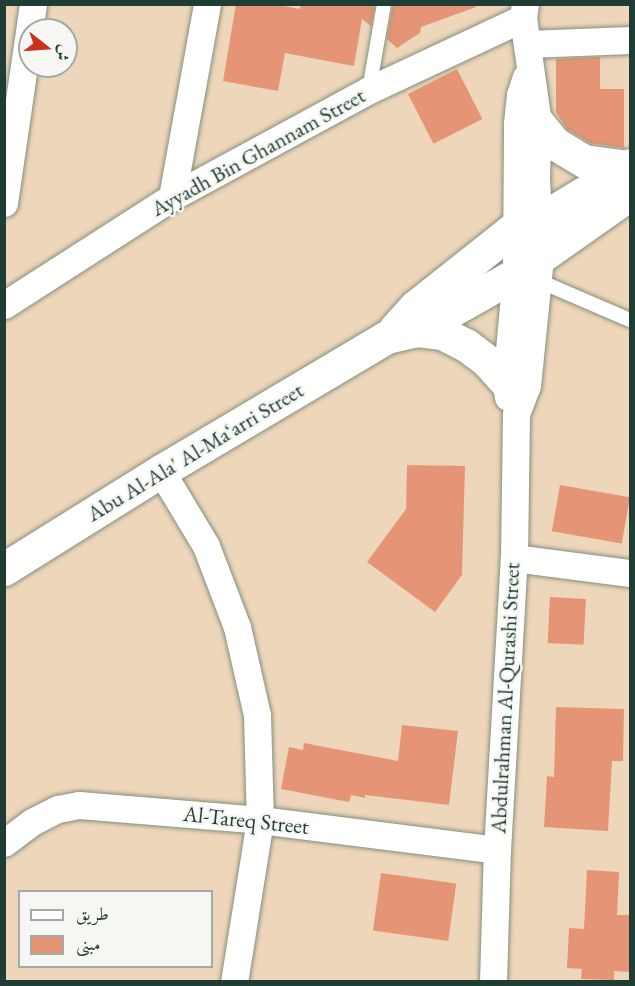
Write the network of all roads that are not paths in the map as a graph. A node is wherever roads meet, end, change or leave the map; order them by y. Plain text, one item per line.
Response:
1 (33, 4) edge
2 (207, 4) edge
3 (384, 4) edge
4 (524, 11) edge
5 (630, 40) edge
6 (528, 55) junction
7 (369, 90) junction
8 (538, 123) junction
9 (629, 175) edge
10 (172, 197) junction
11 (4, 203) edge
12 (528, 223) junction
13 (531, 271) junction
14 (4, 305) edge
15 (630, 320) edge
16 (402, 333) junction
17 (506, 382) junction
18 (516, 414) junction
19 (161, 471) junction
20 (514, 558) junction
21 (4, 569) edge
22 (630, 573) edge
23 (260, 820) junction
24 (4, 843) edge
25 (497, 850) junction
26 (234, 981) edge
27 (493, 981) edge

1 - 11 street
2 - 10 street
3 - 7 lane
4 - 6 street, Abdulrahman Al-Qurashi Street
4 - 7 street, Ayyadh Bin Ghannam Street
5 - 6 street
6 - 8 street, Abdulrahman Al-Qurashi Street
6 - 12 street, Abdulrahman Al-Qurashi Street
7 - 10 street, Ayyadh Bin Ghannam Street
8 - 9 street
8 - 12 street, Abdulrahman Al-Qurashi Street
9 - 12 street, Abu Al-Ala' Al-Maʻarri Street
9 - 13 street, Abu Al-Ala' Al-Maʻarri Street
10 - 14 street, Ayyadh Bin Ghannam Street
12 - 13 street, Abdulrahman Al-Qurashi Street
12 - 16 street, Abu Al-Ala' Al-Maʻarri Street
13 - 15 lane
13 - 16 street, Abu Al-Ala' Al-Maʻarri Street
13 - 17 street, Abdulrahman Al-Qurashi Street
13 - 18 street, Abdulrahman Al-Qurashi Street
16 - 17 street
16 - 19 street, Abu Al-Ala' Al-Maʻarri Street
17 - 18 street, Abdulrahman Al-Qurashi Street
18 - 20 street, Abdulrahman Al-Qurashi Street
19 - 21 street, Abu Al-Ala' Al-Maʻarri Street
19 - 23 street
20 - 22 street
20 - 25 street, Abdulrahman Al-Qurashi Street
23 - 24 street, Al-Tareq Street
23 - 25 street, Al-Tareq Street
23 - 26 street
25 - 27 street, Abdulrahman Al-Qurashi Street

